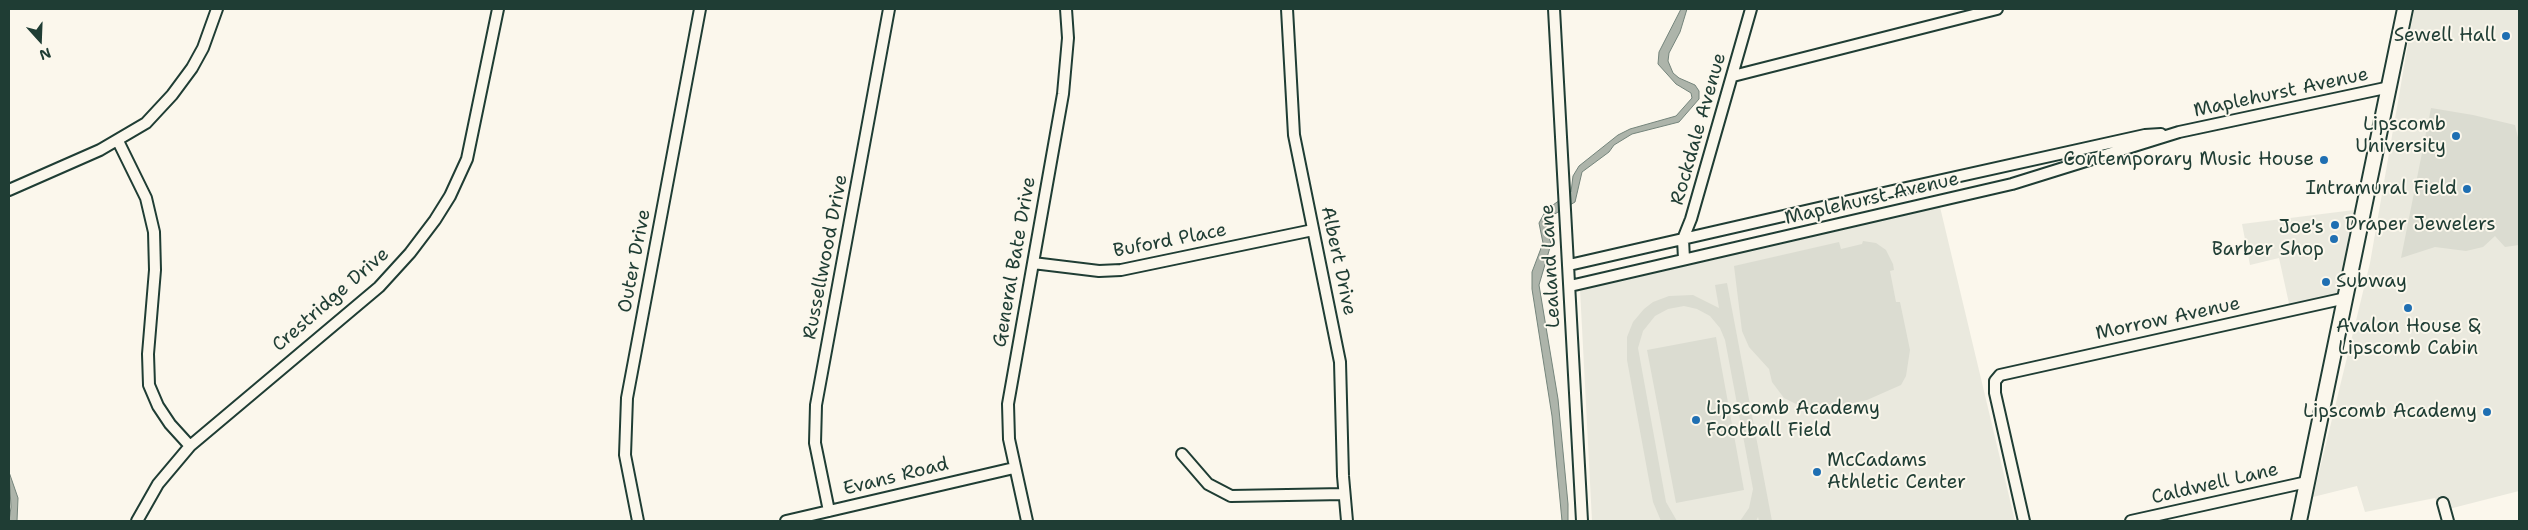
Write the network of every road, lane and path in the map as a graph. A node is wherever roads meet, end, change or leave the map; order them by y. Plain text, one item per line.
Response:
1 (216, 9) edge
2 (498, 9) edge
3 (700, 9) edge
4 (889, 9) edge
5 (1066, 9) edge
6 (1287, 9) edge
7 (1554, 9) edge
8 (1752, 9) edge
9 (1997, 9) edge
10 (2405, 9) edge
11 (1733, 76) junction
12 (2390, 87) junction
13 (2179, 132) junction
14 (118, 141) junction
15 (9, 190) edge
16 (1313, 230) junction
17 (1683, 239) junction
18 (1684, 258) junction
19 (1033, 263) junction
20 (1569, 266) junction
21 (1570, 286) junction
22 (2346, 298) junction
23 (190, 446) junction
24 (1182, 454) dead end
25 (1014, 468) junction
26 (2306, 482) junction
27 (1344, 494) junction
28 (2444, 503) dead end
29 (829, 511) junction
30 (137, 521) edge
31 (638, 521) edge
32 (786, 521) edge
33 (1026, 521) edge
34 (1347, 521) edge
35 (1582, 521) edge
36 (2024, 521) edge
37 (2131, 521) edge
38 (2299, 521) edge
39 (2448, 521) edge

1 - 14 street
2 - 23 street, Crestridge Drive
3 - 31 street, Outer Drive
4 - 29 street, Russellwood Drive
5 - 19 street, General Bate Drive
6 - 16 street, Albert Drive
7 - 20 street, Lealand Lane
8 - 11 street, Rockdale Avenue
9 - 11 street
10 - 12 main road
11 - 17 street, Rockdale Avenue
12 - 13 street, Maplehurst Avenue
12 - 22 main road
13 - 17 street, Maplehurst Avenue
13 - 18 street, Maplehurst Avenue
14 - 15 street
14 - 23 street
16 - 19 street, Buford Place
16 - 27 street, Albert Drive
17 - 18 street, Rockdale Avenue
17 - 20 street, Maplehurst Avenue
18 - 21 street, Maplehurst Avenue
19 - 25 street, General Bate Drive
20 - 21 street, Lealand Lane
21 - 35 street, Lealand Lane
22 - 26 main road
22 - 36 street, Morrow Avenue
23 - 30 street, Crestridge Drive
24 - 27 street
25 - 29 street, Evans Road
25 - 33 street, General Bate Drive
26 - 37 street, Caldwell Lane
26 - 38 main road
27 - 34 street, Albert Drive
28 - 39 street
29 - 32 street, Evans Road

